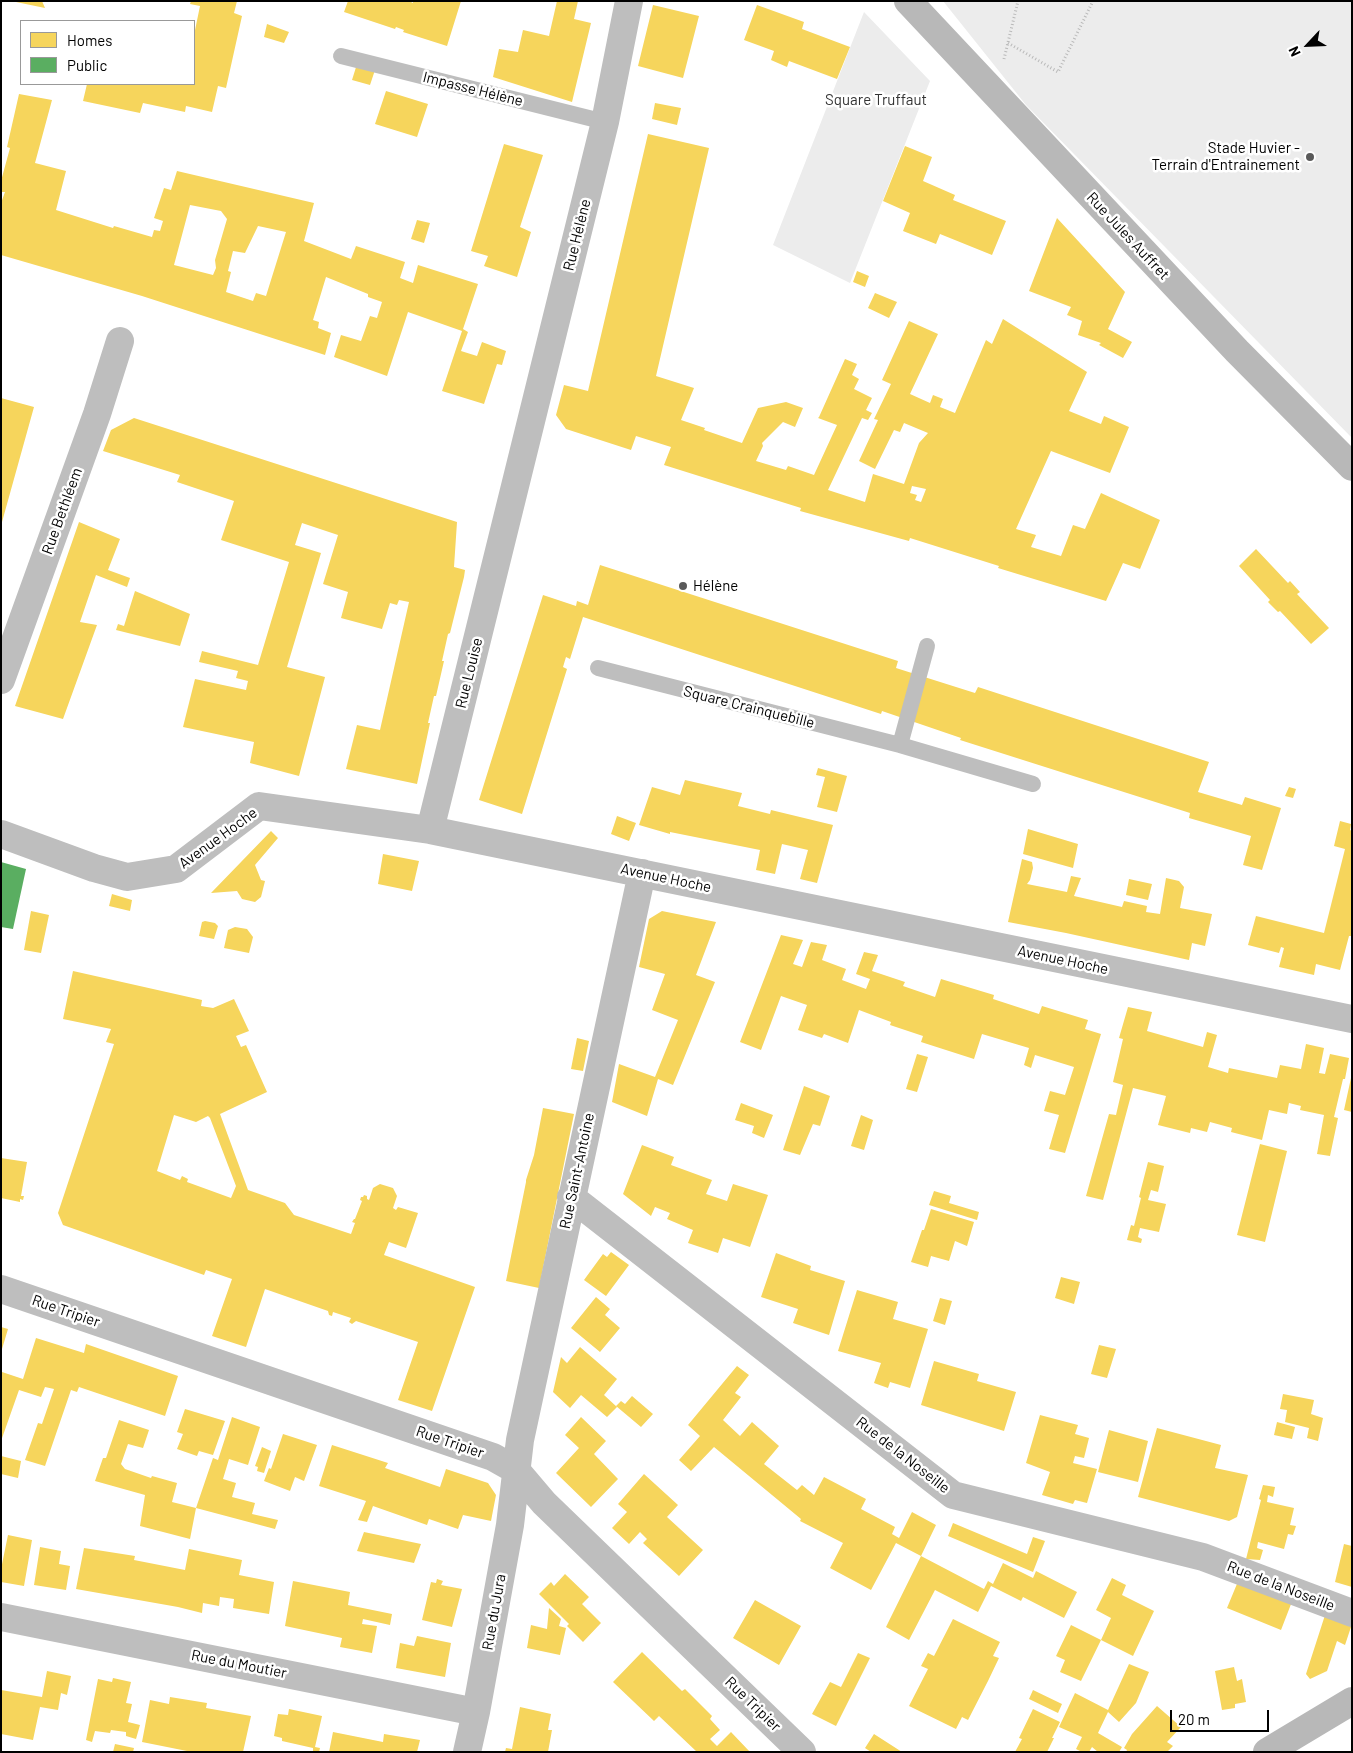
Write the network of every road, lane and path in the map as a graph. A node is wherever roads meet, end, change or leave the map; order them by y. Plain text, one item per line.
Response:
1 (629, 1) edge
2 (908, 1) edge
3 (1018, 1) edge
4 (1093, 1) edge
5 (1008, 43) junction
6 (341, 56) dead end
7 (995, 95) junction
8 (605, 122) junction
9 (120, 341) dead end
10 (1352, 467) edge
11 (508, 516) joint
12 (927, 646) dead end
13 (598, 668) dead end
14 (1, 680) edge
15 (900, 745) junction
16 (1033, 784) dead end
17 (430, 830) junction
18 (1, 834) edge
19 (642, 873) junction
20 (1352, 1019) edge
21 (571, 1196) junction
22 (1, 1289) edge
23 (516, 1470) junction
24 (1352, 1613) edge
25 (1, 1617) edge
26 (1352, 1701) edge
27 (476, 1712) junction
28 (467, 1752) edge
29 (802, 1752) edge
30 (1267, 1752) edge

1 - 8 street, Rue Hélène
2 - 7 street, Rue Jules Auffret
3 - 5 path
4 - 5 path
5 - 7 path
6 - 8 lane, Impasse Hélène
7 - 10 street, Rue Jules Auffret
8 - 11 street, Rue Hélène
9 - 14 street, Rue Bethléem
11 - 17 street, Rue Louise
12 - 15 lane
13 - 15 lane, Square Crainquebille
15 - 16 lane, Square Crainquebille
17 - 18 street, Avenue Hoche
17 - 19 street, Avenue Hoche
19 - 20 street, Avenue Hoche
19 - 21 street, Rue Saint-Antoine
21 - 23 street, Rue Saint-Antoine
21 - 24 street, Rue de la Noseille
22 - 23 street, Rue Tripier
23 - 27 street, Rue du Jura
23 - 29 street, Rue Tripier
25 - 27 street, Rue du Moutier
26 - 30 street
27 - 28 street, Rue du Jura

